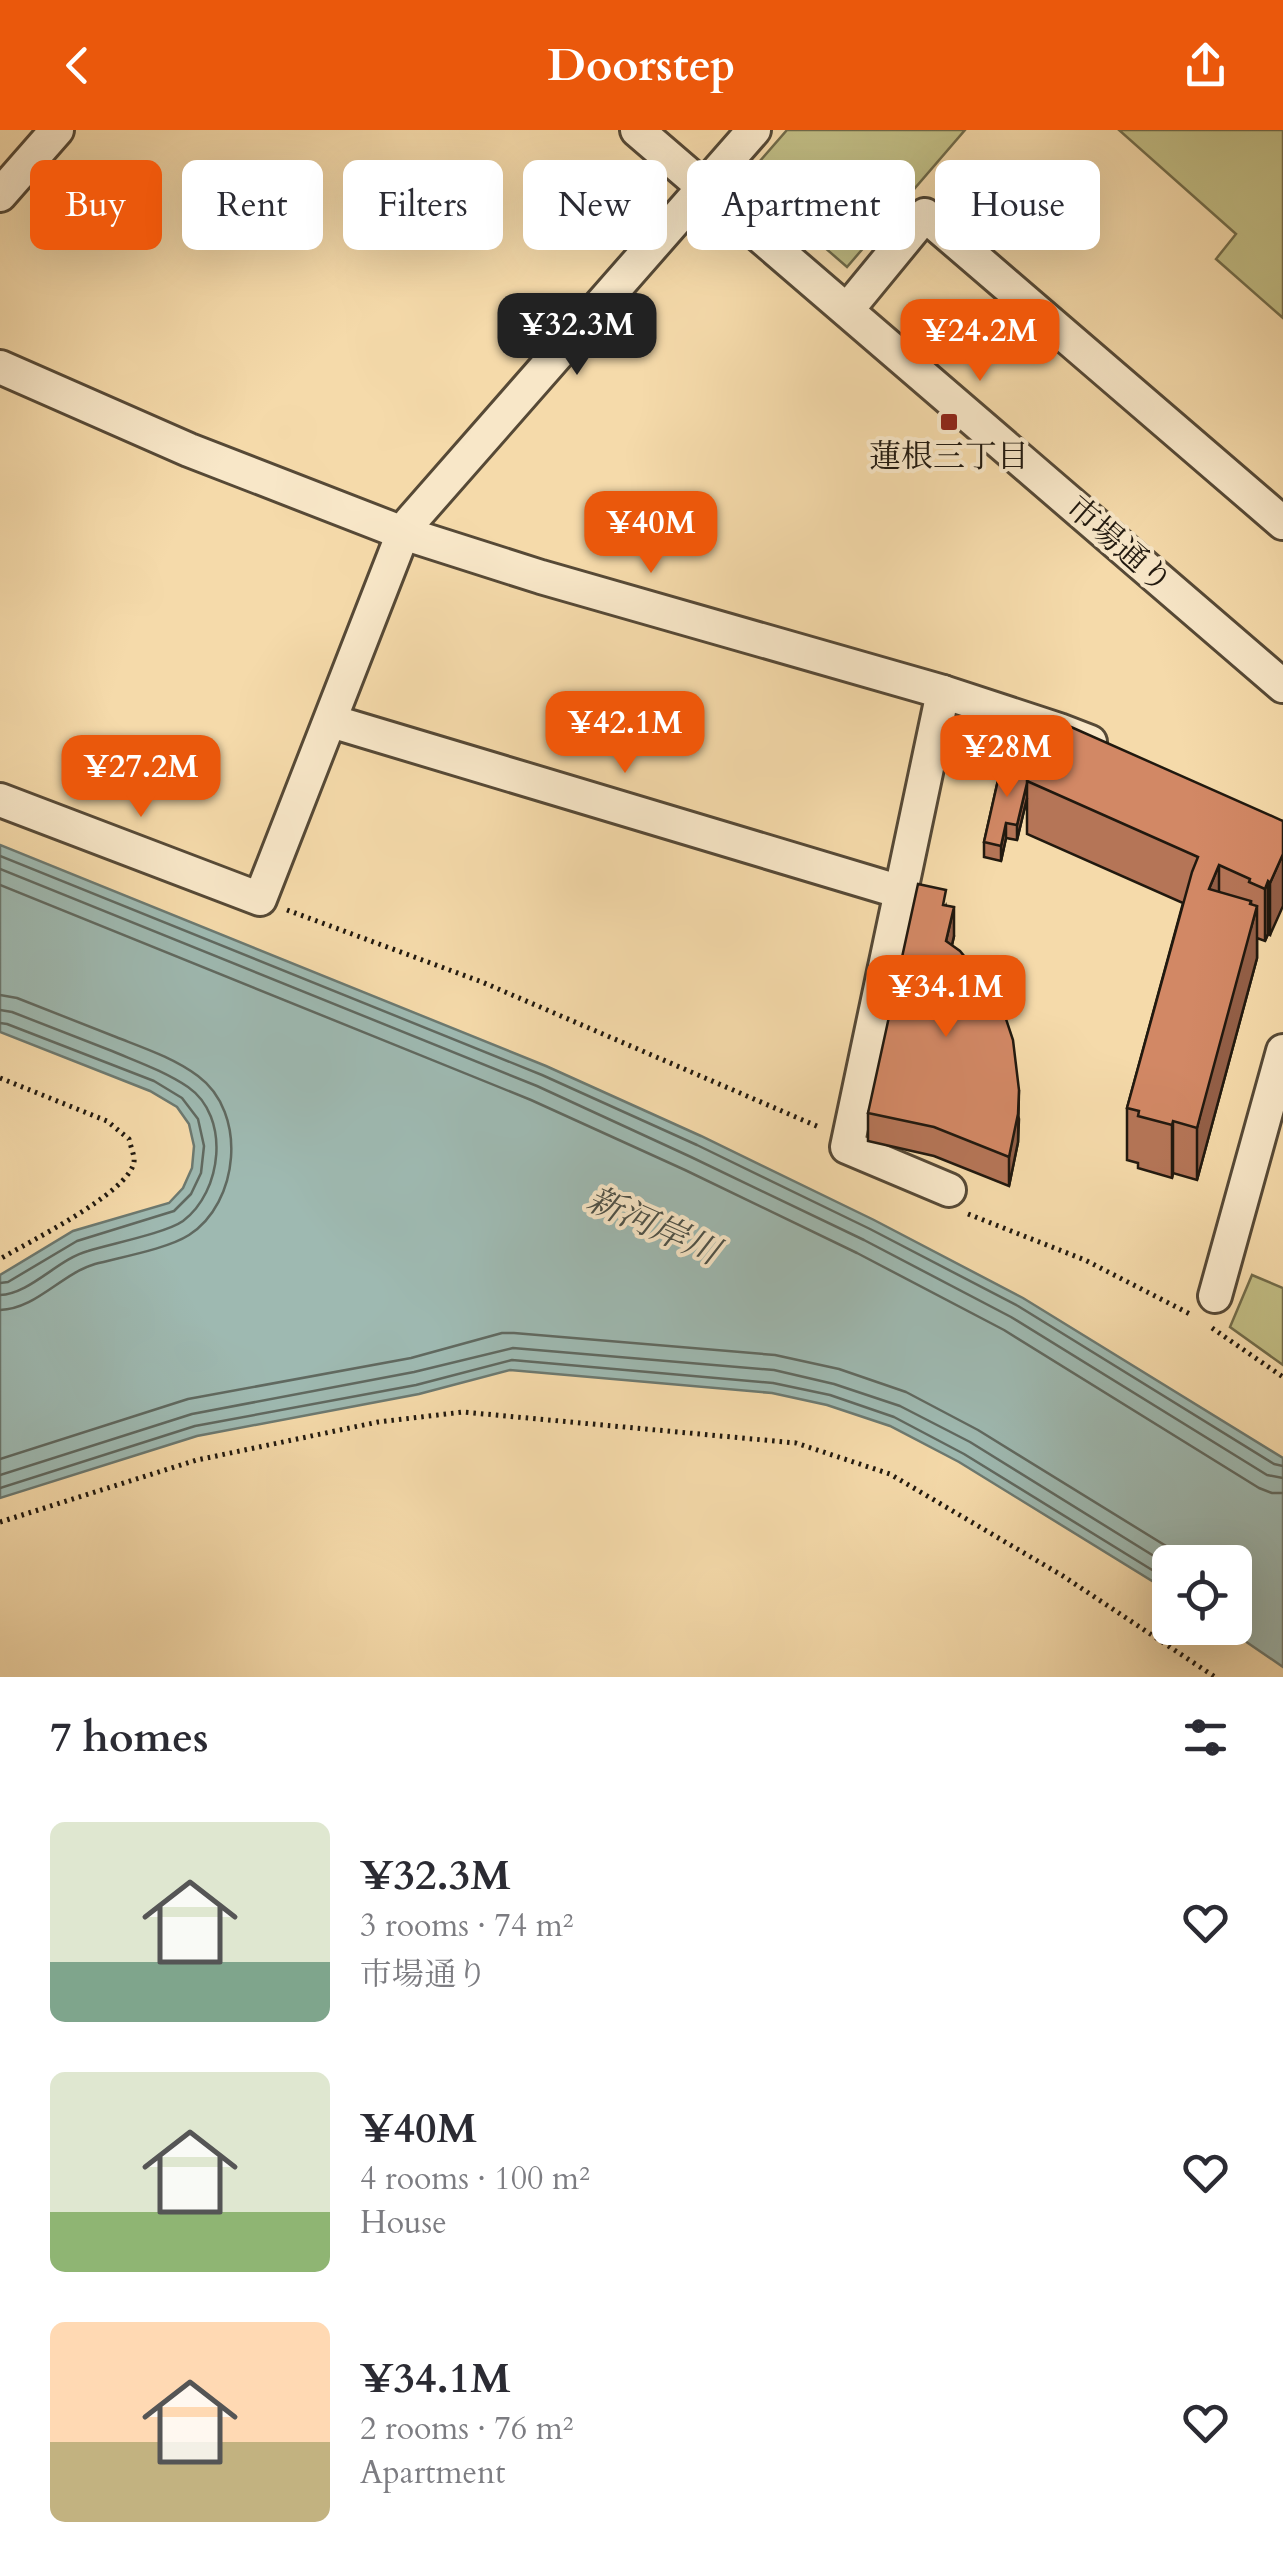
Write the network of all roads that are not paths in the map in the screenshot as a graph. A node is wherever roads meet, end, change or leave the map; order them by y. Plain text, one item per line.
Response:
1 (56, 130) edge
2 (637, 130) edge
3 (754, 130) edge
4 (728, 160) edge
5 (687, 173) edge
6 (0, 195) edge
7 (687, 206) edge
8 (777, 250) edge
9 (846, 310) junction
10 (0, 367) edge
11 (1283, 523) edge
12 (403, 534) junction
13 (1283, 686) edge
14 (942, 692) junction
15 (331, 721) junction
16 (1113, 752) edge
17 (0, 800) edge
18 (901, 892) junction
19 (1283, 1051) edge
20 (948, 1190) road end
21 (1204, 1311) road end

1 - 6 street
2 - 5 street, 市場通り
3 - 4 street
7 - 12 street
8 - 9 street, 市場通り
9 - 11 street
9 - 13 street, 市場通り
10 - 12 street
12 - 14 street
12 - 15 street
14 - 16 street
14 - 18 street
15 - 17 street
15 - 18 street
18 - 20 street
19 - 21 street

